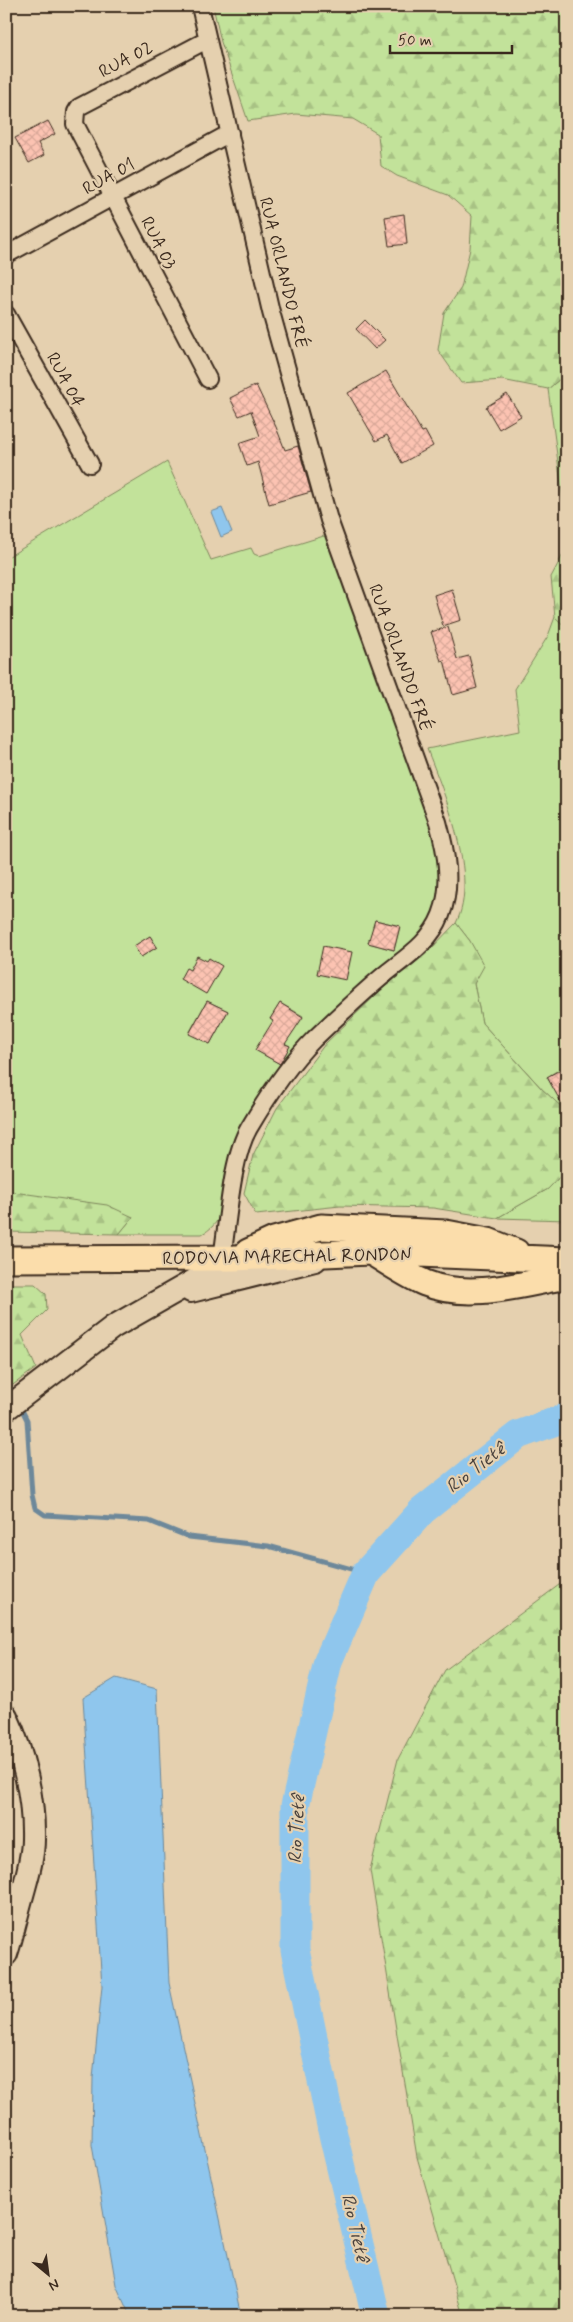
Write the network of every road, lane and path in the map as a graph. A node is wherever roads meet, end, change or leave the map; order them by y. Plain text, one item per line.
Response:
1 (200, 6) edge
2 (208, 40) junction
3 (75, 124) joint
4 (230, 133) junction
5 (112, 198) junction
6 (6, 255) edge
7 (6, 314) edge
8 (208, 379) dead end
9 (90, 464) dead end
10 (492, 1250) junction
11 (370, 1252) junction
12 (341, 1253) junction
13 (228, 1258) junction
14 (6, 1259) edge
15 (565, 1263) edge
16 (489, 1290) junction
17 (160, 1299) junction
18 (6, 1409) edge
19 (6, 1716) edge
20 (6, 1954) edge

1 - 2 street, RUA ORLANDO FRÉ
2 - 3 street, RUA 02
2 - 4 street, RUA ORLANDO FRÉ
3 - 5 street, RUA 03
4 - 5 street, RUA 01
4 - 13 street, RUA ORLANDO FRÉ
5 - 6 street, RUA 01
5 - 8 street, RUA 03
7 - 9 street, RUA 04
10 - 11 main road, RODOVIA MARECHAL RONDON
10 - 13 main road
10 - 15 main road, RODOVIA MARECHAL RONDON
10 - 16 main road
11 - 12 main road, RODOVIA MARECHAL RONDON
11 - 16 main road
12 - 13 main road, RODOVIA MARECHAL RONDON
12 - 17 main road
13 - 14 main road, RODOVIA MARECHAL RONDON
13 - 17 main road
15 - 16 main road
17 - 18 main road
19 - 20 main road

